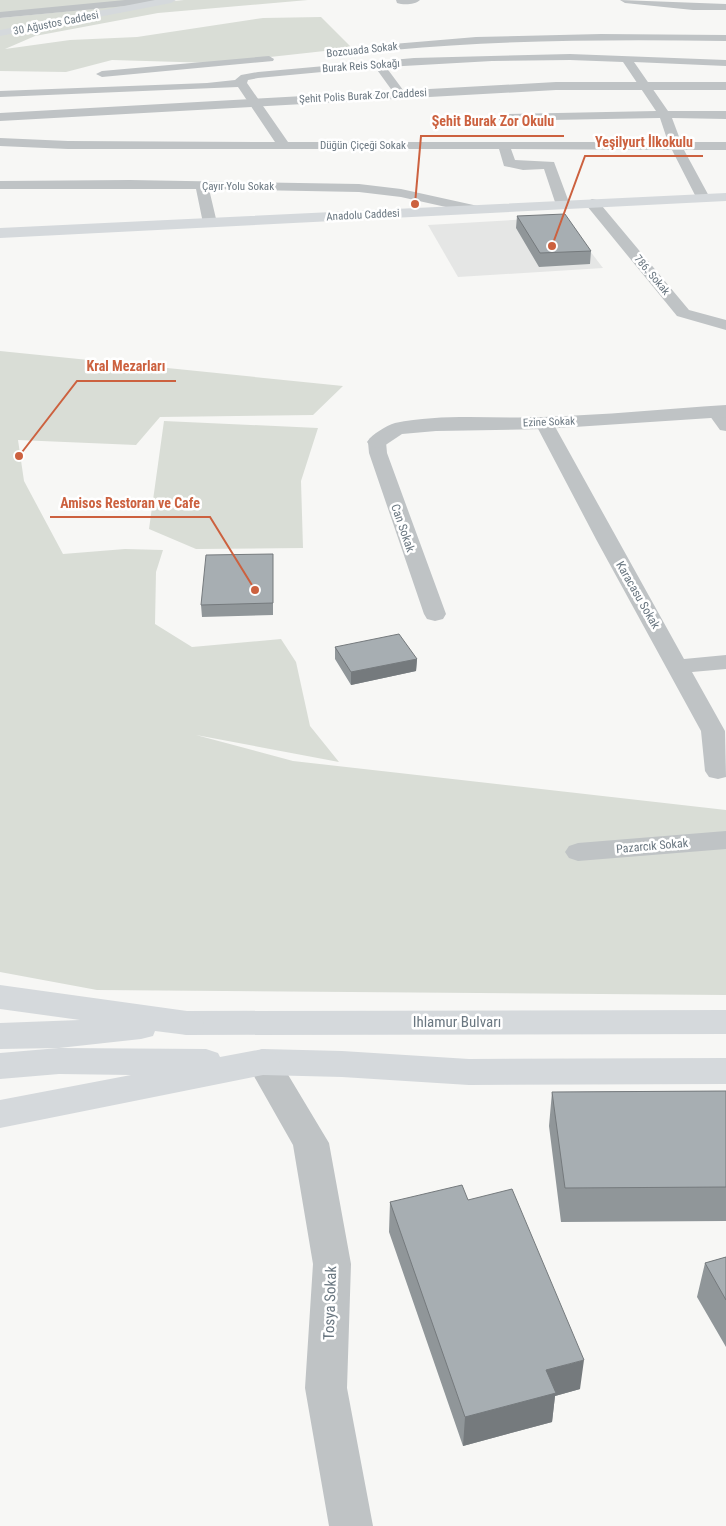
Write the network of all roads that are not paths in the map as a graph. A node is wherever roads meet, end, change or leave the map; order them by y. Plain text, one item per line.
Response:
1 (158, 0) edge
2 (171, 0) edge
3 (415, 0) edge
4 (626, 0) edge
5 (400, 2) dead end
6 (726, 7) edge
7 (0, 15) edge
8 (0, 33) edge
9 (726, 38) edge
10 (382, 48) dead end
11 (361, 54) dead end
12 (278, 58) dead end
13 (626, 58) junction
14 (726, 63) edge
15 (378, 64) junction
16 (331, 68) junction
17 (131, 72) junction
18 (92, 75) dead end
19 (14, 82) dead end
20 (241, 82) junction
21 (0, 85) edge
22 (646, 86) junction
23 (726, 86) edge
24 (120, 89) junction
25 (102, 90) junction
26 (0, 94) edge
27 (400, 94) junction
28 (256, 103) junction
29 (108, 113) junction
30 (666, 115) junction
31 (726, 115) edge
32 (0, 118) edge
33 (504, 118) dead end
34 (0, 142) edge
35 (284, 145) junction
36 (504, 146) junction
37 (676, 146) junction
38 (726, 146) edge
39 (0, 185) edge
40 (202, 186) junction
41 (726, 197) edge
42 (703, 198) junction
43 (592, 203) junction
44 (563, 205) junction
45 (474, 209) junction
46 (210, 223) junction
47 (0, 233) edge
48 (726, 325) edge
49 (722, 416) edge
50 (544, 423) junction
51 (376, 442) joint
52 (435, 614) dead end
53 (726, 662) edge
54 (678, 666) junction
55 (718, 771) dead end
56 (726, 840) edge
57 (578, 852) dead end
58 (0, 997) edge
59 (726, 1022) edge
60 (187, 1023) junction
61 (0, 1036) edge
62 (59, 1048) junction
63 (263, 1062) junction
64 (0, 1066) edge
65 (726, 1071) edge
66 (0, 1114) edge
67 (351, 1526) edge

1 - 7 street
2 - 8 main road, 30 Ağustos Caddesi
3 - 5 street
4 - 6 street
9 - 10 street, Bozcuada Sokak
11 - 16 street
12 - 17 street
13 - 14 street, Burak Reis Sokağı
13 - 15 street, Burak Reis Sokağı
13 - 22 street
15 - 16 street, Burak Reis Sokağı
15 - 27 street
16 - 20 street, Burak Reis Sokağı
17 - 18 street
17 - 24 street
19 - 21 street
20 - 24 street, Burak Reis Sokağı
20 - 28 street
22 - 23 street, Şehit Polis Burak Zor Caddesi
22 - 27 street, Şehit Polis Burak Zor Caddesi
22 - 30 street
24 - 25 street, Burak Reis Sokağı
25 - 26 street, Burak Reis Sokağı
25 - 29 street
27 - 28 street, Şehit Polis Burak Zor Caddesi
28 - 29 street, Şehit Polis Burak Zor Caddesi
28 - 35 street
29 - 32 street, Şehit Polis Burak Zor Caddesi
30 - 31 street
30 - 33 street
30 - 37 street
34 - 35 street, Düğün Çiçeği Sokak
35 - 36 street, Düğün Çiçeği Sokak
36 - 37 street, Düğün Çiçeği Sokak
36 - 44 street
37 - 38 street, Düğün Çiçeği Sokak
37 - 42 street
39 - 40 street, Çayır Yolu Sokak
40 - 45 street, Çayır Yolu Sokak
40 - 46 street
41 - 42 main road, Anadolu Caddesi
42 - 43 main road, Anadolu Caddesi
43 - 44 main road, Anadolu Caddesi
43 - 48 street, 786. Sokak
44 - 45 main road, Anadolu Caddesi
45 - 46 main road, Anadolu Caddesi
46 - 47 main road, Anadolu Caddesi
49 - 50 street, Ezine Sokak
50 - 51 street, Ezine Sokak
50 - 54 street, Karacasu Sokak
51 - 52 street, Can Sokak
53 - 54 street
54 - 55 street, Karacasu Sokak
56 - 57 street, Pazarcık Sokak
58 - 60 main road
59 - 60 main road, Ihlamur Bulvarı
60 - 62 main road
61 - 62 main road
62 - 63 main road
62 - 64 main road
63 - 65 main road
63 - 66 main road
63 - 67 street, Tosya Sokak

